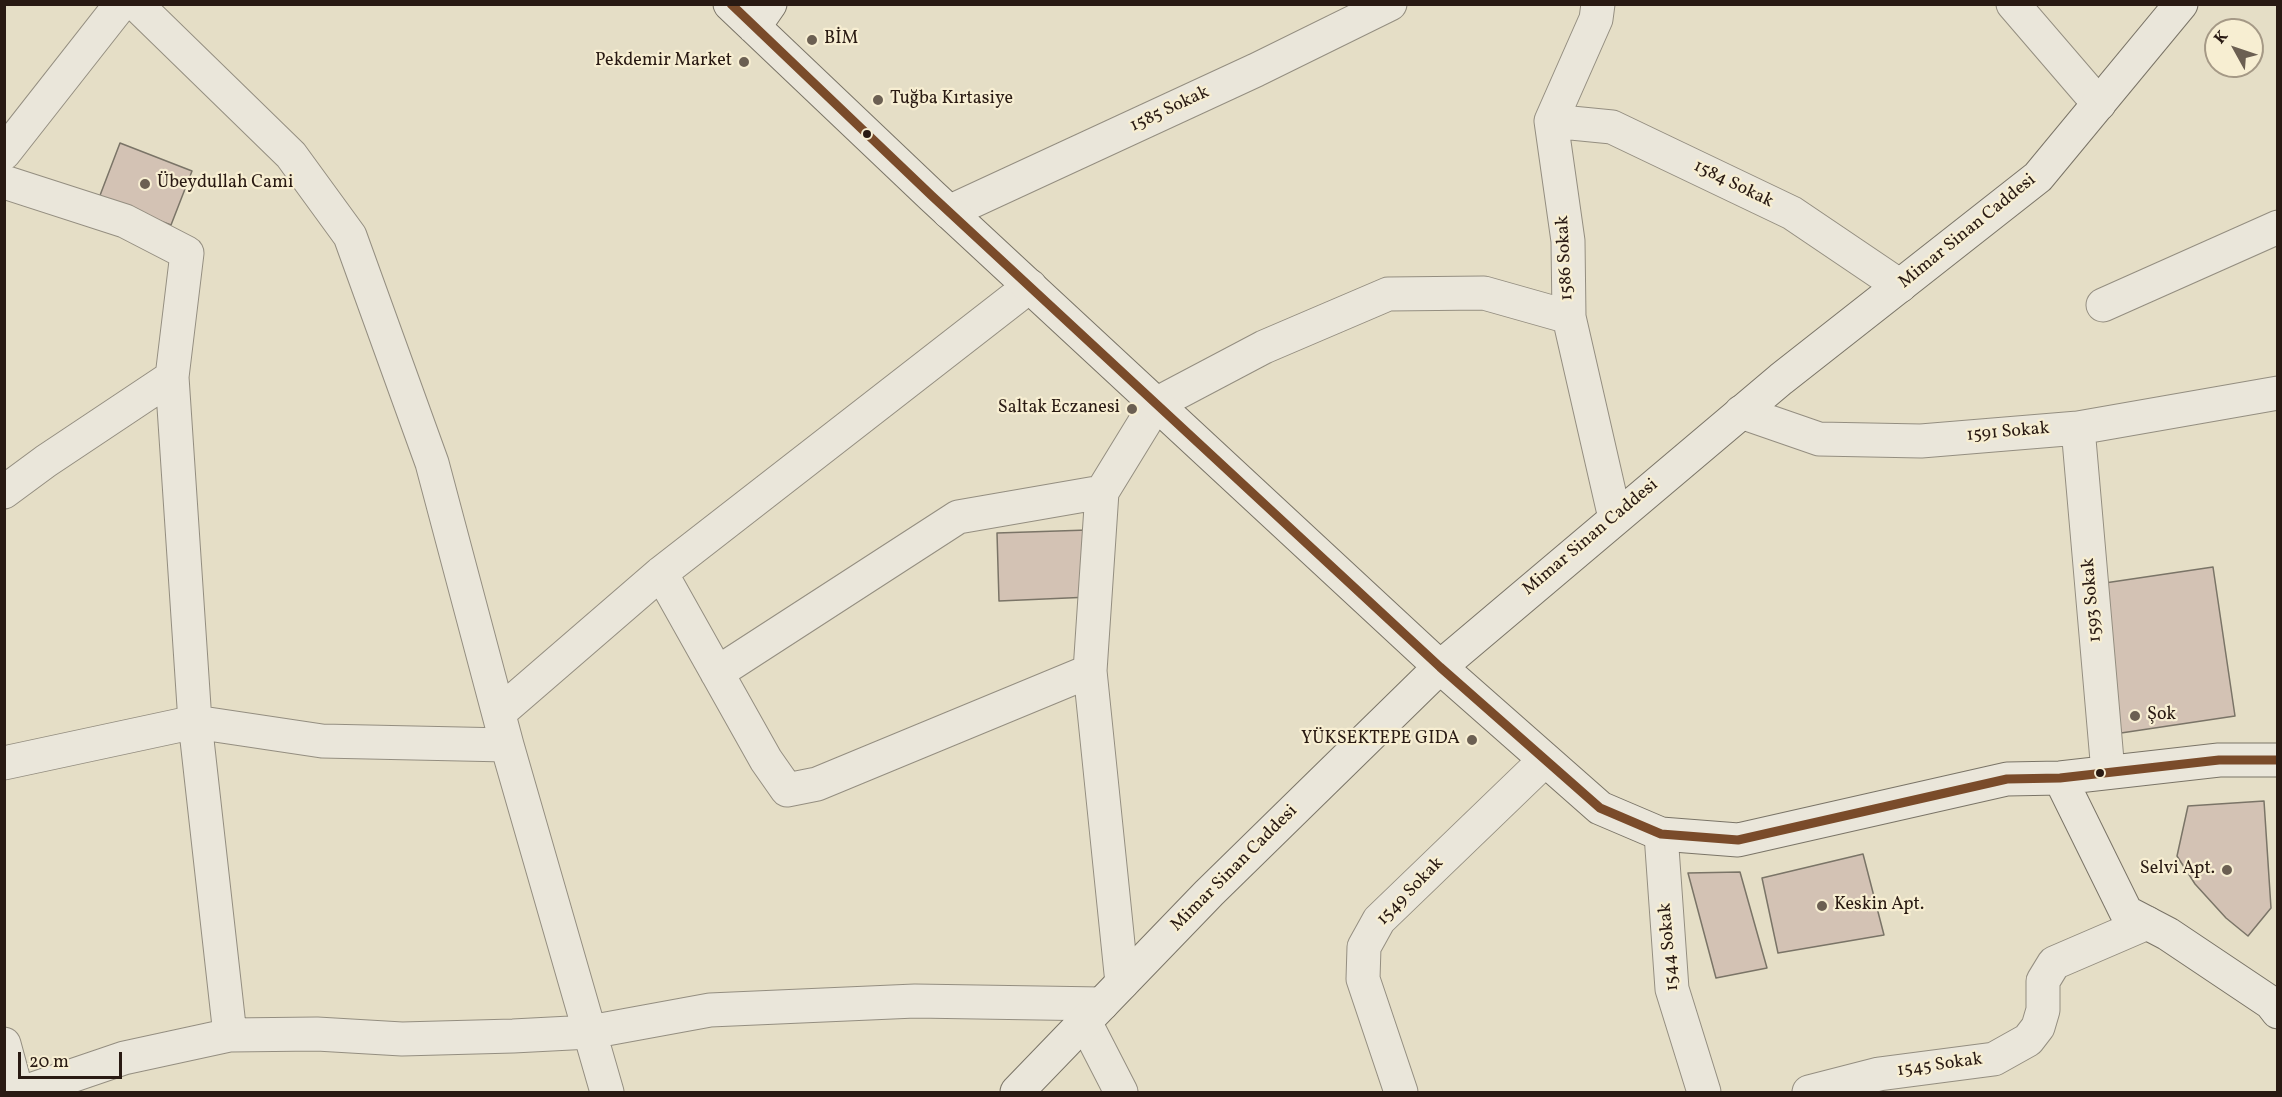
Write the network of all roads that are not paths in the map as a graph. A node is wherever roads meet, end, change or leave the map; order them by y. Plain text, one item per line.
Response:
1 (121, 4) edge
2 (136, 4) edge
3 (730, 4) edge
4 (1390, 4) edge
5 (1598, 4) edge
6 (2013, 4) edge
7 (2181, 4) edge
8 (762, 16) edge
9 (2099, 104) junction
10 (1551, 121) junction
11 (4, 153) edge
12 (4, 182) edge
13 (949, 212) junction
14 (2277, 227) edge
15 (1030, 286) junction
16 (1900, 286) junction
17 (2103, 305) dead end
18 (1569, 317) junction
19 (172, 377) junction
20 (2277, 393) edge
21 (1156, 404) junction
22 (1741, 412) junction
23 (2078, 428) junction
24 (4, 492) edge
25 (1102, 492) junction
26 (1615, 518) junction
27 (661, 573) junction
28 (1440, 667) junction
29 (1090, 670) junction
30 (717, 673) junction
31 (499, 713) junction
32 (195, 722) junction
33 (507, 744) junction
34 (1545, 760) junction
35 (2277, 760) edge
36 (4, 763) edge
37 (2108, 772) junction
38 (2060, 777) junction
39 (1661, 834) junction
40 (2147, 922) junction
41 (1103, 1003) junction
42 (2277, 1012) edge
43 (590, 1032) junction
44 (230, 1035) junction
45 (4, 1044) edge
46 (1883, 1083) edge
47 (17, 1092) edge
48 (24, 1092) edge
49 (607, 1092) edge
50 (1017, 1092) edge
51 (1121, 1092) edge
52 (1401, 1092) edge
53 (1704, 1092) edge
54 (1809, 1092) edge

1 - 11 street
2 - 31 street
3 - 8 street
4 - 13 street, 1585 Sokak
5 - 10 street
6 - 9 street
7 - 9 street, Mimar Sinan Caddesi
8 - 13 street
9 - 16 street, Mimar Sinan Caddesi
10 - 16 street, 1584 Sokak
10 - 18 street, 1586 Sokak
12 - 19 street
13 - 15 street
14 - 17 street
15 - 21 street
15 - 27 street
16 - 22 street, Mimar Sinan Caddesi
18 - 21 street
18 - 26 street, 1586 Sokak
19 - 24 street
19 - 32 street
20 - 23 street, 1591 Sokak
21 - 25 street
21 - 28 street
22 - 23 street, 1591 Sokak
22 - 26 street, Mimar Sinan Caddesi
23 - 37 street, 1593 Sokak
25 - 29 street
25 - 30 street
26 - 28 street, Mimar Sinan Caddesi
27 - 30 street
27 - 31 street
28 - 34 street
28 - 41 street, Mimar Sinan Caddesi
29 - 30 street
29 - 41 street
31 - 33 street
32 - 33 street
32 - 36 street
32 - 44 street
33 - 43 street
34 - 39 street
34 - 52 street, 1549 Sokak
35 - 37 street
37 - 38 street
38 - 39 street
38 - 40 street
39 - 53 street, 1544 Sokak
40 - 42 street
40 - 46 street, 1545 Sokak
41 - 43 street
41 - 50 street, Mimar Sinan Caddesi
41 - 51 street
43 - 44 street
43 - 49 street
44 - 48 street
45 - 47 street
46 - 54 street, 1545 Sokak

